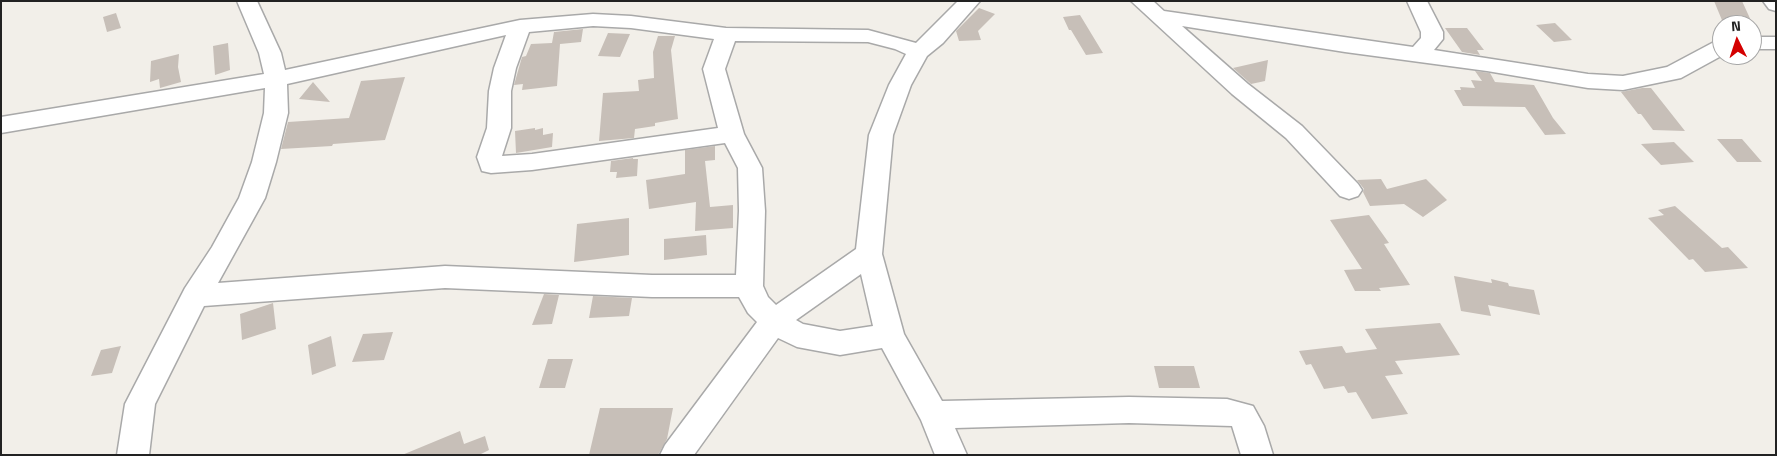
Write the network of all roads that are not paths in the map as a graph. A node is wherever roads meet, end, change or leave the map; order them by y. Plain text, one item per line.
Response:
1 (248, 1) edge
2 (970, 1) edge
3 (1417, 1) edge
4 (1773, 1) edge
5 (1776, 5) edge
6 (1149, 9) edge
7 (520, 26) junction
8 (726, 34) junction
9 (1762, 43) edge
10 (1776, 43) edge
11 (918, 52) junction
12 (1712, 52) edge
13 (1419, 54) junction
14 (276, 79) junction
15 (1, 125) edge
16 (732, 134) junction
17 (1349, 190) dead end
18 (869, 254) junction
19 (749, 286) junction
20 (195, 296) junction
21 (774, 321) junction
22 (890, 335) junction
23 (934, 415) junction
24 (133, 455) edge
25 (676, 455) edge
26 (952, 455) edge
27 (1257, 455) edge

1 - 14 street
2 - 11 street
3 - 13 street
4 - 5 street
6 - 13 street
6 - 17 street
7 - 8 street
7 - 14 street
7 - 16 street
8 - 11 street
8 - 16 street
9 - 10 street
11 - 18 street
12 - 13 street
14 - 15 street
14 - 20 street
16 - 19 street
18 - 21 street
18 - 22 street
19 - 20 street
19 - 21 street
20 - 24 street
21 - 22 street
21 - 25 street
22 - 23 street
23 - 26 street
23 - 27 street

